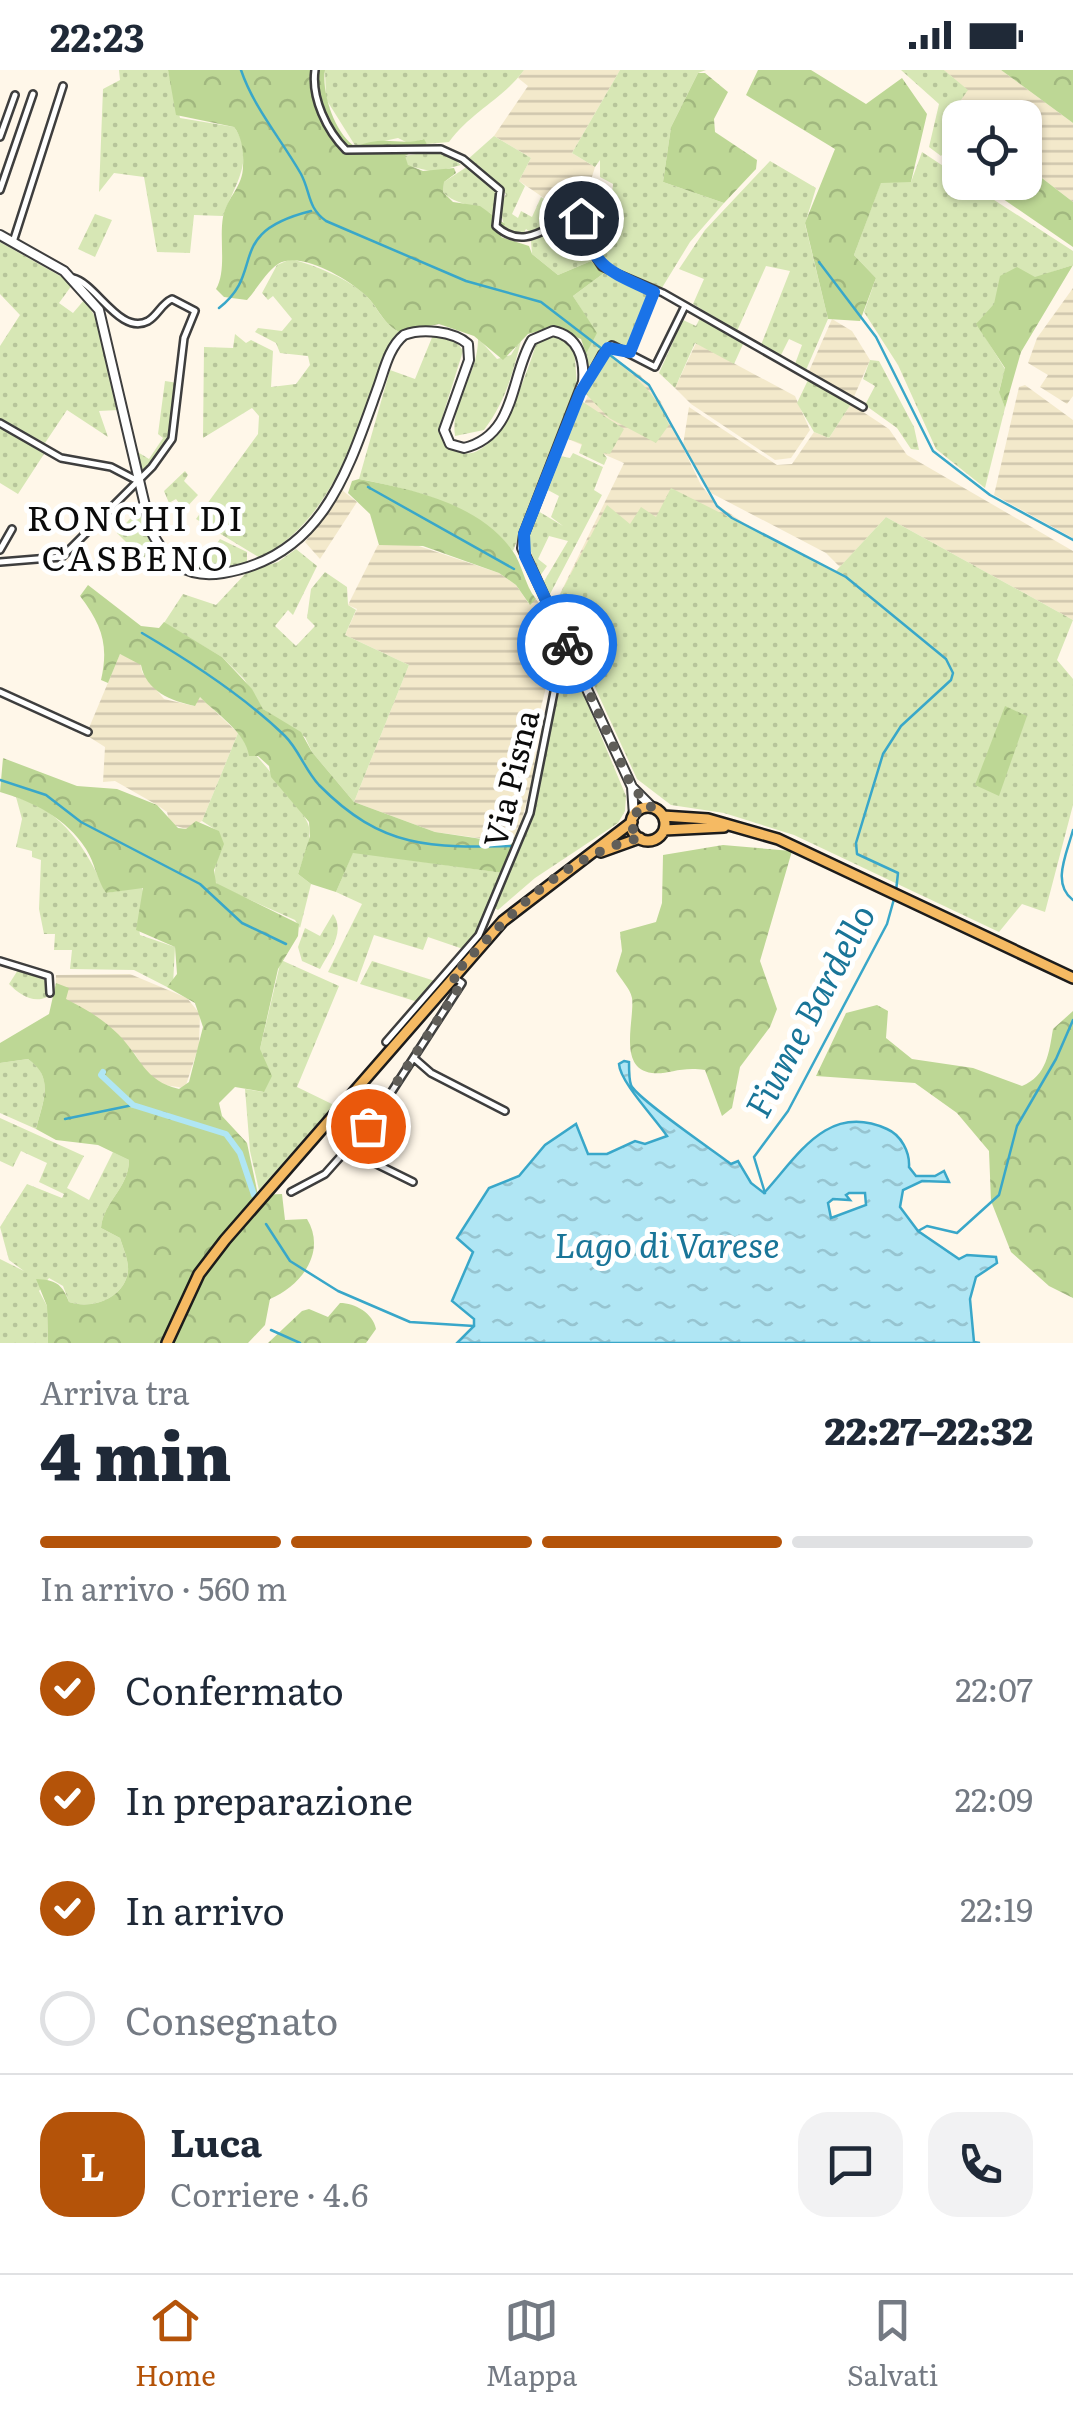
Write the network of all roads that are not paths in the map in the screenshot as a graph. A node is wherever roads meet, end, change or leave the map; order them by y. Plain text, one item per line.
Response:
1 (315, 70) edge
2 (64, 86) dead end
3 (33, 94) dead end
4 (14, 96) dead end
5 (0, 137) edge
6 (0, 190) edge
7 (0, 235) edge
8 (13, 242) junction
9 (73, 278) junction
10 (654, 292) junction
11 (686, 306) junction
12 (630, 352) junction
13 (580, 393) junction
14 (863, 407) dead end
15 (0, 423) edge
16 (137, 478) junction
17 (12, 530) dead end
18 (0, 550) edge
19 (0, 562) edge
20 (575, 662) junction
21 (583, 678) junction
22 (555, 687) junction
23 (0, 692) edge
24 (88, 732) dead end
25 (632, 787) junction
26 (652, 808) junction
27 (663, 816) junction
28 (633, 819) junction
29 (742, 827) junction
30 (664, 830) junction
31 (640, 838) junction
32 (568, 870) junction
33 (0, 961) edge
34 (1073, 978) edge
35 (457, 980) junction
36 (50, 993) dead end
37 (386, 1042) dead end
38 (415, 1059) junction
39 (505, 1111) dead end
40 (348, 1150) junction
41 (413, 1182) dead end
42 (291, 1192) dead end
43 (167, 1343) edge

1 - 10 street
2 - 8 street
3 - 6 street
4 - 5 street
7 - 8 street
8 - 9 street
9 - 16 street
9 - 16 street
10 - 11 street
10 - 12 street
11 - 12 street
11 - 14 street
12 - 13 street
13 - 16 street
13 - 20 street
15 - 16 street
16 - 19 street
17 - 18 street
20 - 21 street
20 - 22 street, Via Pisna
21 - 22 street, Via Pisna
21 - 25 street
22 - 37 street, Via Pisna
23 - 24 street
25 - 26 street
25 - 28 street
26 - 27 main road
26 - 28 main road
27 - 29 main road
27 - 30 main road
28 - 31 main road
28 - 32 main road
29 - 30 main road
29 - 34 main road
30 - 31 main road
31 - 32 main road
32 - 35 main road
33 - 36 street
35 - 38 street
35 - 43 main road
38 - 39 street
38 - 40 street
40 - 41 street
40 - 42 street

